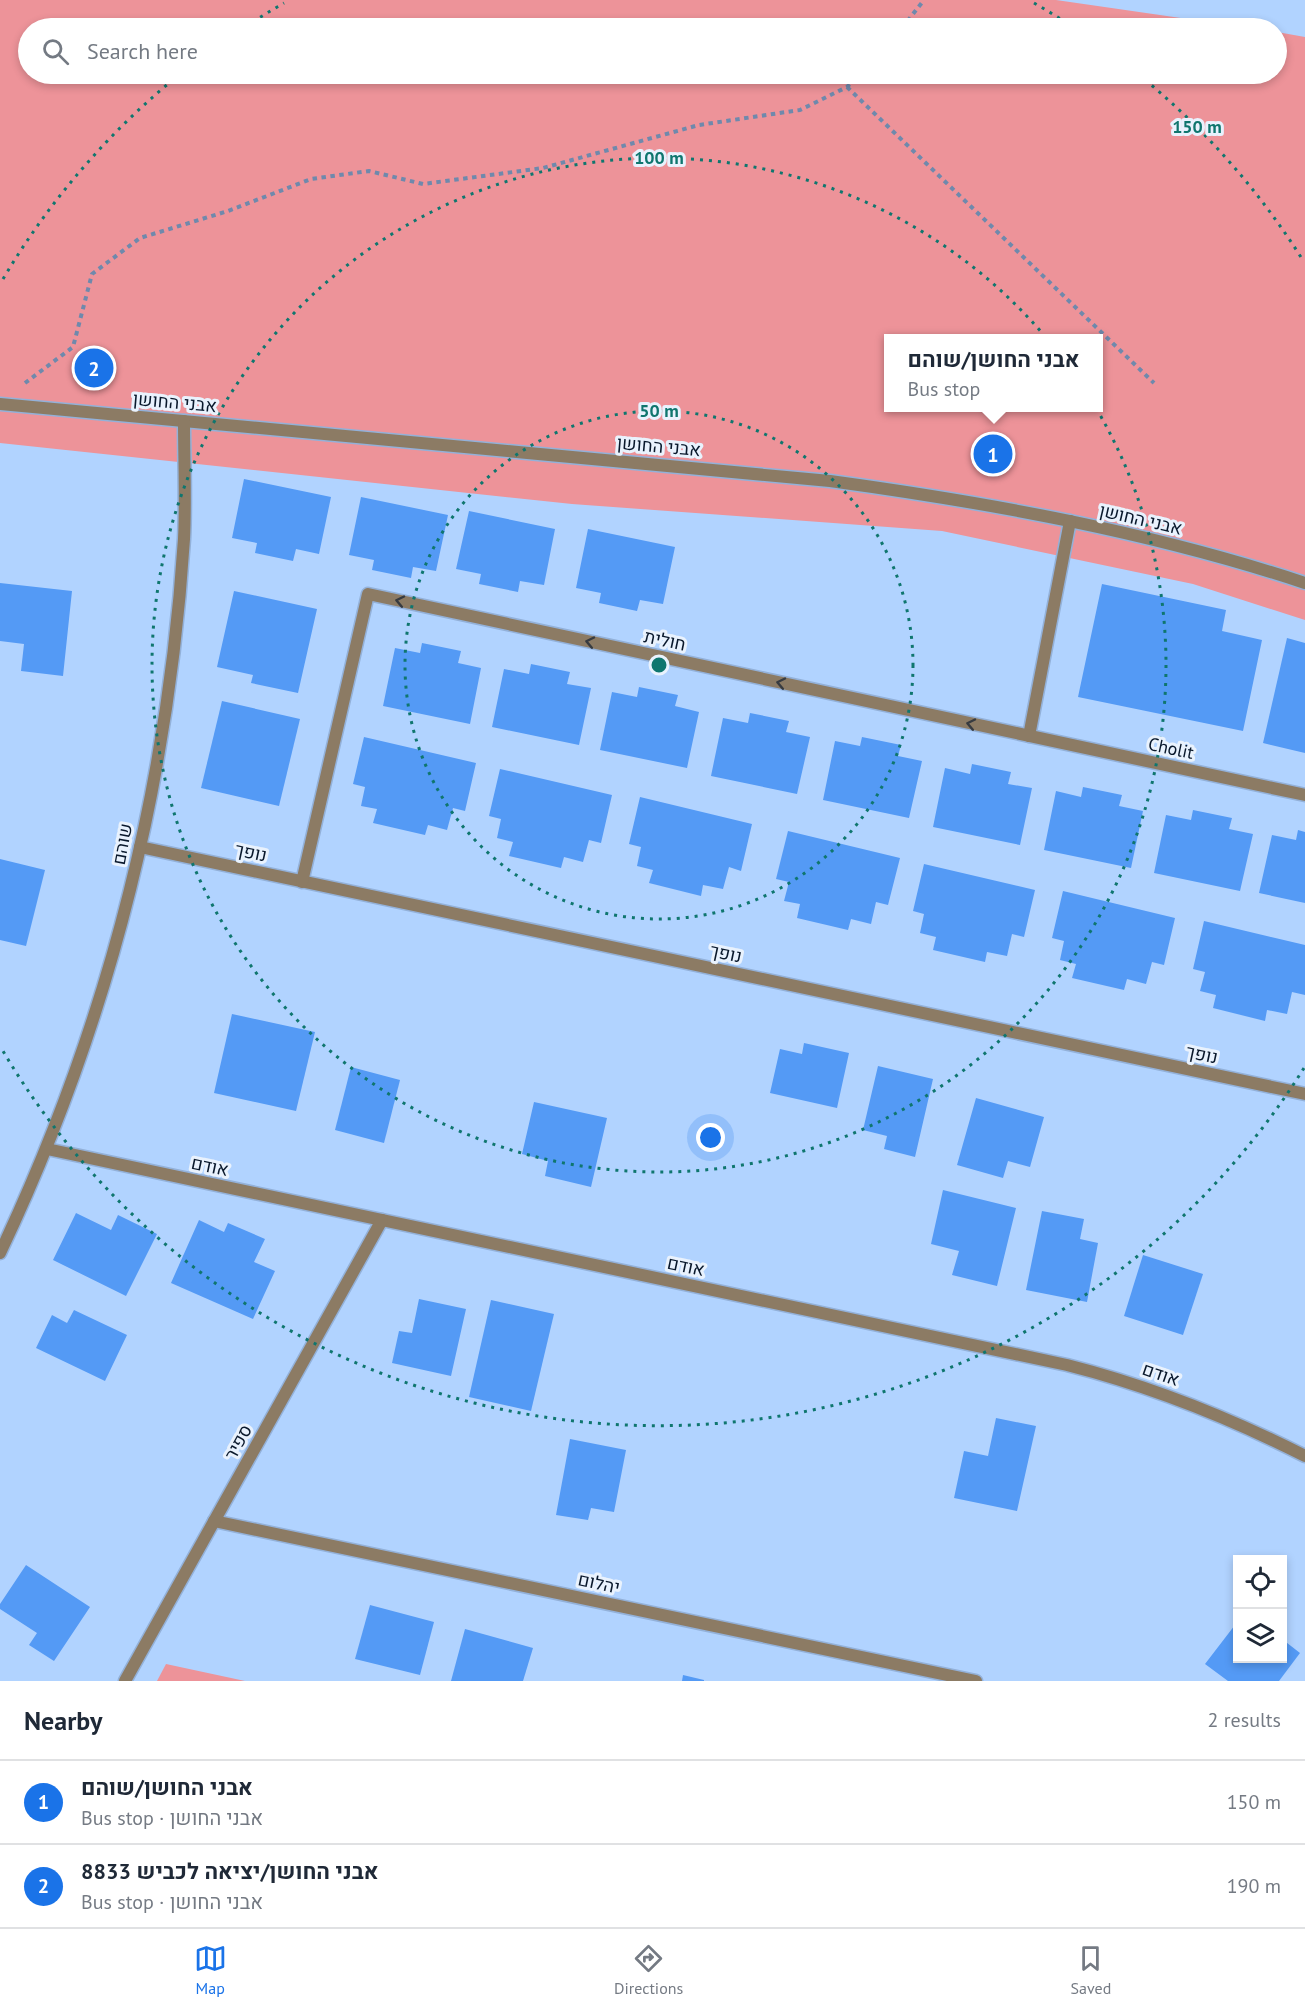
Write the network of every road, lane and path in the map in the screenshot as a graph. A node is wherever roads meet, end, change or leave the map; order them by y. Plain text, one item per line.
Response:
1 (924, 0) edge
2 (910, 18) edge
3 (850, 84) edge
4 (847, 87) junction
5 (1154, 383) dead end
6 (23, 385) dead end
7 (0, 404) edge
8 (184, 421) junction
9 (1070, 521) junction
10 (1305, 583) edge
11 (1029, 736) junction
12 (1305, 795) edge
13 (140, 847) junction
14 (302, 882) junction
15 (1305, 1094) edge
16 (47, 1149) junction
17 (382, 1220) junction
18 (0, 1253) edge
19 (1305, 1456) edge
20 (214, 1521) junction
21 (125, 1681) edge
22 (976, 1681) edge

1 - 2 path
3 - 4 path
4 - 5 path
4 - 6 path
7 - 8 street, אבני החושן
8 - 9 street, אבני החושן
8 - 13 street, שוהם
9 - 10 street, אבני החושן
9 - 11 street
11 - 12 street, Cholit
11 -> 14 street, חולית
13 - 14 street, נופך
13 - 16 street, שוהם
14 - 15 street, נופך
16 - 17 street, אודם
16 - 18 street, שוהם
17 - 19 street, אודם
17 - 20 street, ספיר
20 - 21 street, ספיר
20 - 22 street, יהלום

